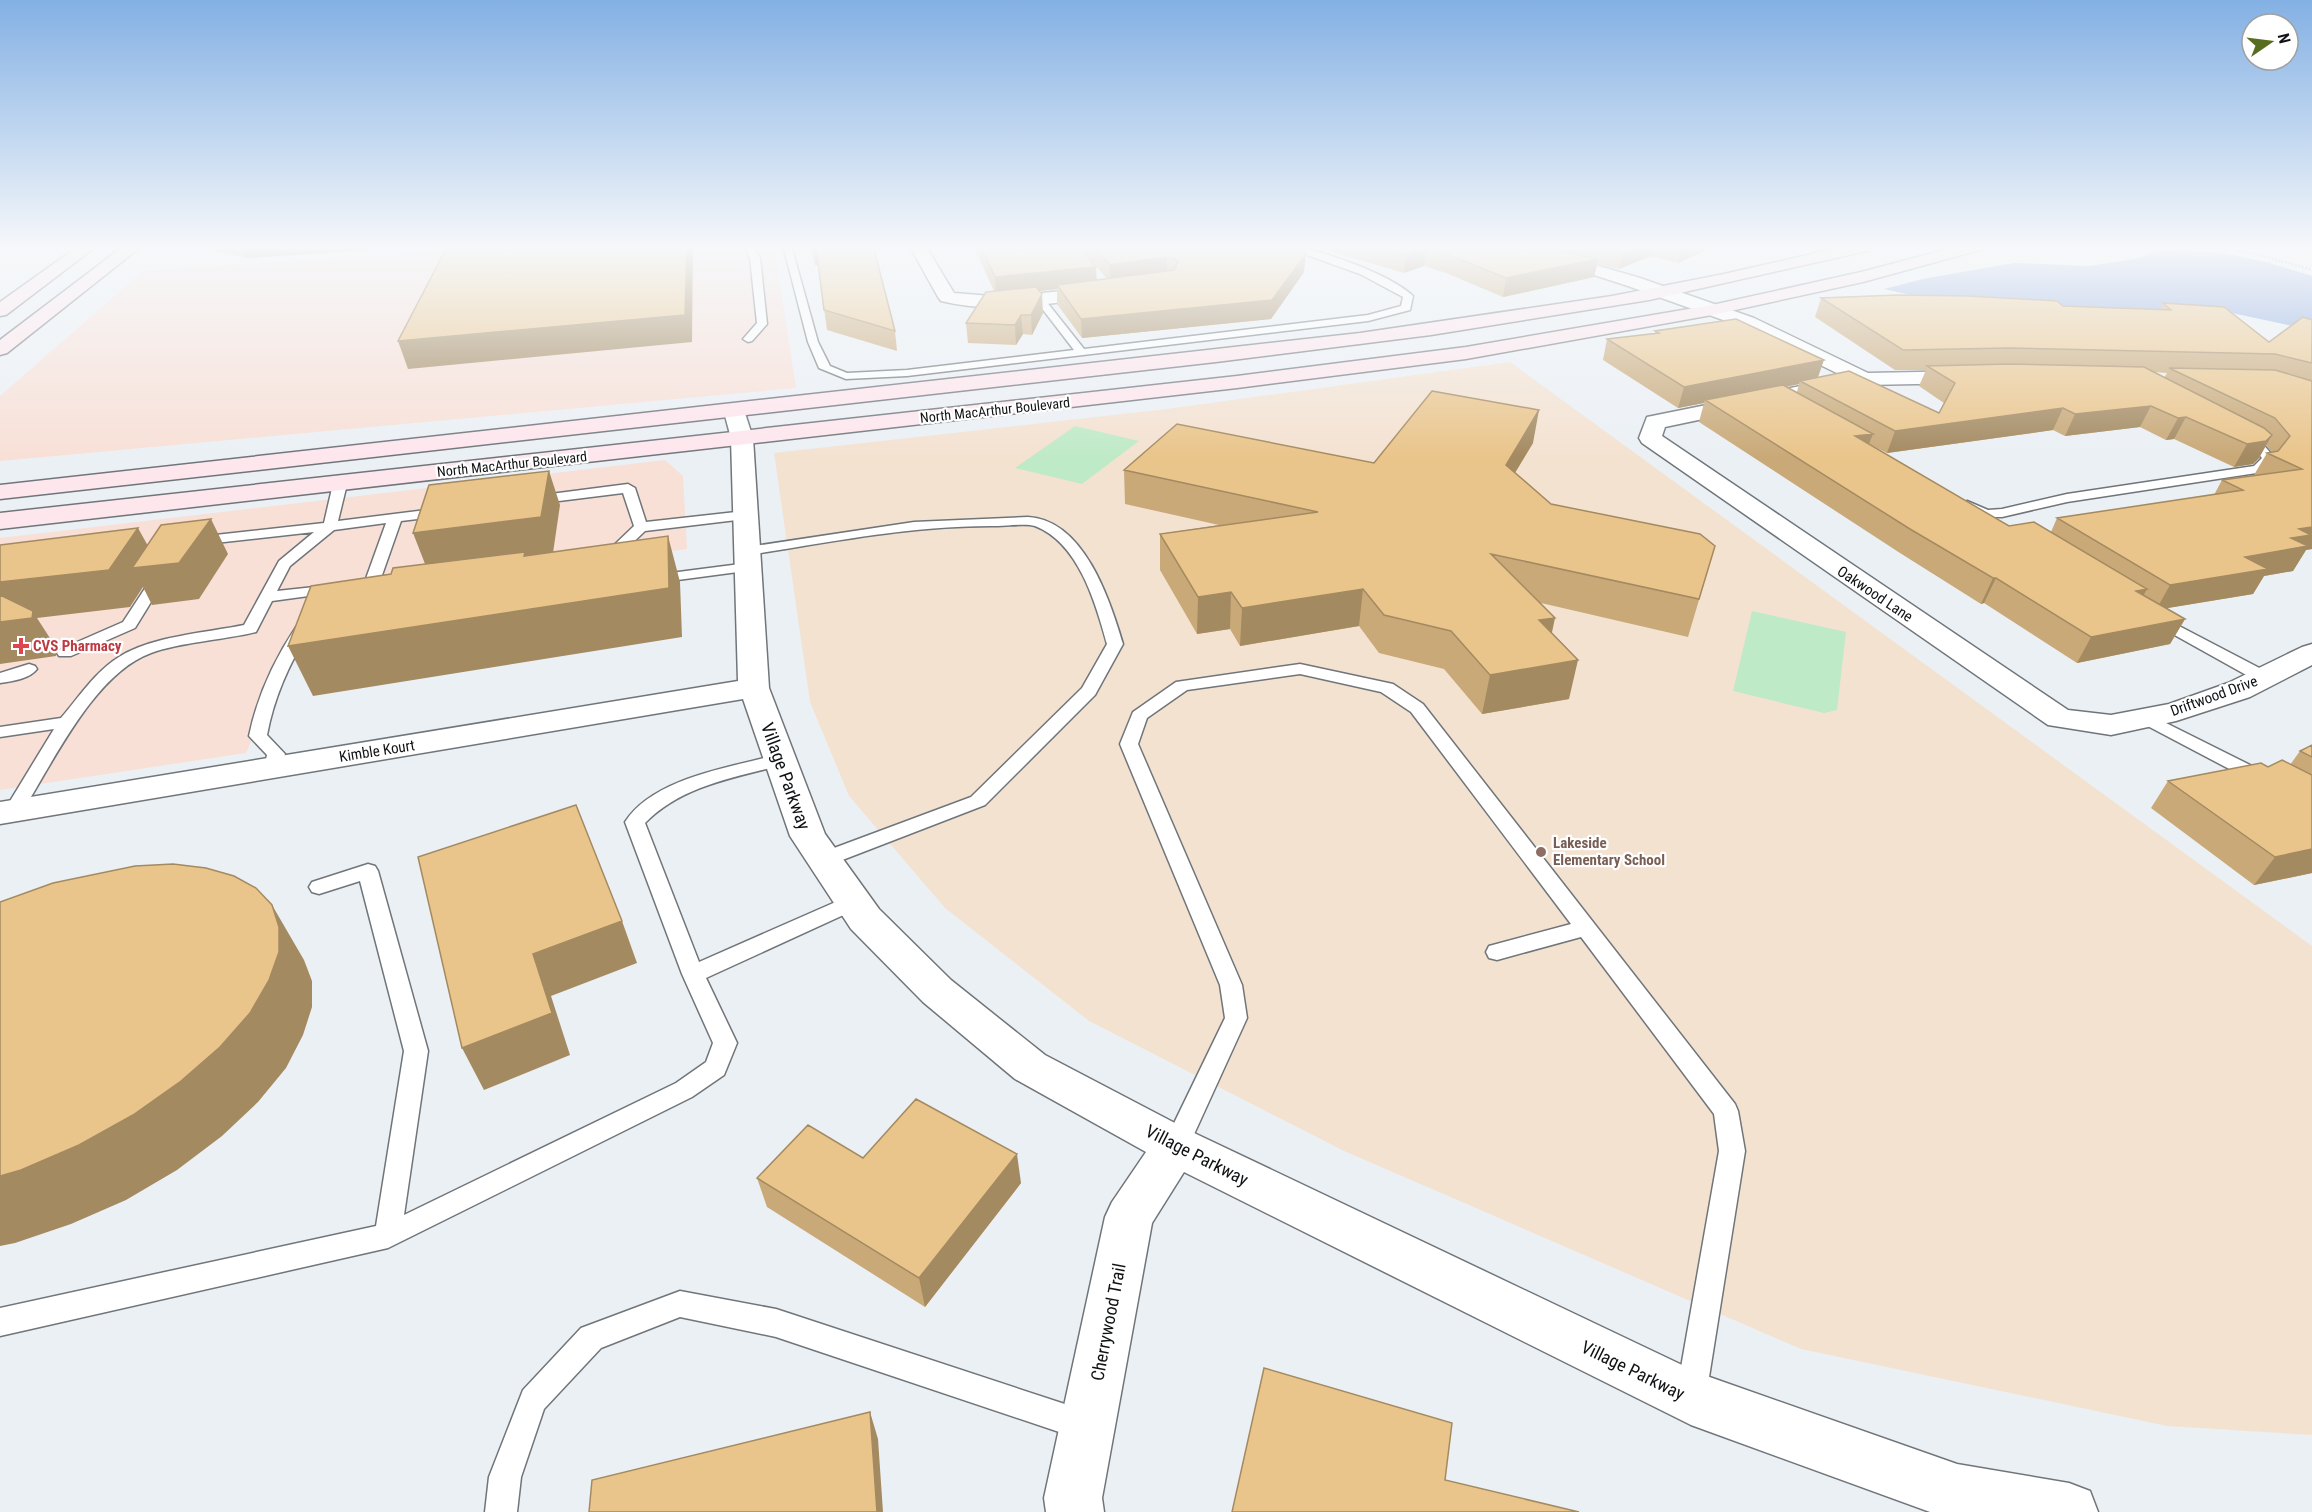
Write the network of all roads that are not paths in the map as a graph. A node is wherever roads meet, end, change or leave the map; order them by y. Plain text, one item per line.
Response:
1 (44, 316) edge
2 (761, 316) edge
3 (806, 316) edge
4 (1052, 316) edge
5 (1377, 316) edge
6 (1526, 316) edge
7 (1680, 316) edge
8 (1728, 316) edge
9 (748, 339) dead end
10 (0, 349) edge
11 (1081, 352) junction
12 (1212, 356) junction
13 (1989, 377) edge
14 (1865, 379) junction
15 (1238, 382) junction
16 (1771, 397) junction
17 (1791, 408) edge
18 (739, 425) junction
19 (2228, 430) edge
20 (351, 453) junction
21 (340, 483) junction
22 (0, 492) edge
23 (1951, 496) edge
24 (523, 502) edge
25 (453, 510) edge
26 (1986, 514) junction
27 (395, 518) junction
28 (0, 521) edge
29 (330, 526) junction
30 (2005, 526) edge
31 (641, 527) junction
32 (181, 543) edge
33 (747, 544) junction
34 (592, 554) edge
35 (170, 561) edge
36 (406, 579) edge
37 (642, 581) edge
38 (359, 585) junction
39 (267, 597) junction
40 (2140, 610) edge
41 (315, 622) edge
42 (65, 653) dead end
43 (2312, 653) edge
44 (29, 669) dead end
45 (2263, 677) junction
46 (0, 678) edge
47 (754, 688) junction
48 (2146, 718) junction
49 (67, 722) junction
50 (2111, 725) joint
51 (0, 732) edge
52 (780, 760) junction
53 (273, 768) junction
54 (2281, 789) edge
55 (6, 812) edge
56 (825, 859) junction
57 (319, 886) dead end
58 (854, 902) junction
59 (1586, 928) junction
60 (1497, 952) dead end
61 (693, 975) junction
62 (1176, 1146) junction
63 (388, 1236) junction
64 (0, 1322) edge
65 (1691, 1398) junction
66 (1088, 1426) junction
67 (501, 1512) edge
68 (1075, 1512) edge
69 (2069, 1512) edge

1 - 10 main road
2 - 9 lane
3 - 11 lane
4 - 11 lane
5 - 11 lane
6 - 12 main road, North MacArthur Boulevard
7 - 15 main road, North MacArthur Boulevard
8 - 14 street
12 - 15 main road
12 - 18 main road, North MacArthur Boulevard
13 - 14 street
14 - 16 street
15 - 18 main road, North MacArthur Boulevard
16 - 17 lane
16 - 50 street, Oakwood Lane
18 - 20 main road, North MacArthur Boulevard
18 - 21 main road, North MacArthur Boulevard
18 - 33 street, Village Parkway
19 - 26 lane
20 - 21 main road
20 - 22 main road, North MacArthur Boulevard
21 - 28 main road, North MacArthur Boulevard
21 - 29 lane
23 - 26 lane
24 - 31 lane
25 - 27 lane
26 - 30 lane
27 - 29 lane
27 - 38 lane
29 - 32 lane
29 - 39 lane
31 - 33 lane
31 - 34 lane
33 - 37 lane
33 - 47 street, Village Parkway
33 - 56 lane
35 - 42 lane
36 - 38 lane
38 - 39 lane
39 - 49 lane
40 - 45 lane
41 - 53 lane
43 - 45 street, Driftwood Drive
44 - 46 lane
45 - 48 street, Driftwood Drive
47 - 52 street, Village Parkway
47 - 53 street, Kimble Kourt
48 - 50 street, Driftwood Drive
48 - 54 lane
49 - 51 lane
49 - 55 lane
52 - 56 street, Village Parkway
52 - 61 lane
53 - 55 street, Kimble Kourt
56 - 58 street, Village Parkway
57 - 63 lane
58 - 61 lane
58 - 62 street, Village Parkway
59 - 60 lane
59 - 62 lane
59 - 65 lane
61 - 63 lane
62 - 65 street, Village Parkway
62 - 66 street, Cherrywood Trail
63 - 64 lane
65 - 69 street, Village Parkway
66 - 67 lane
66 - 68 street, Cherrywood Trail

